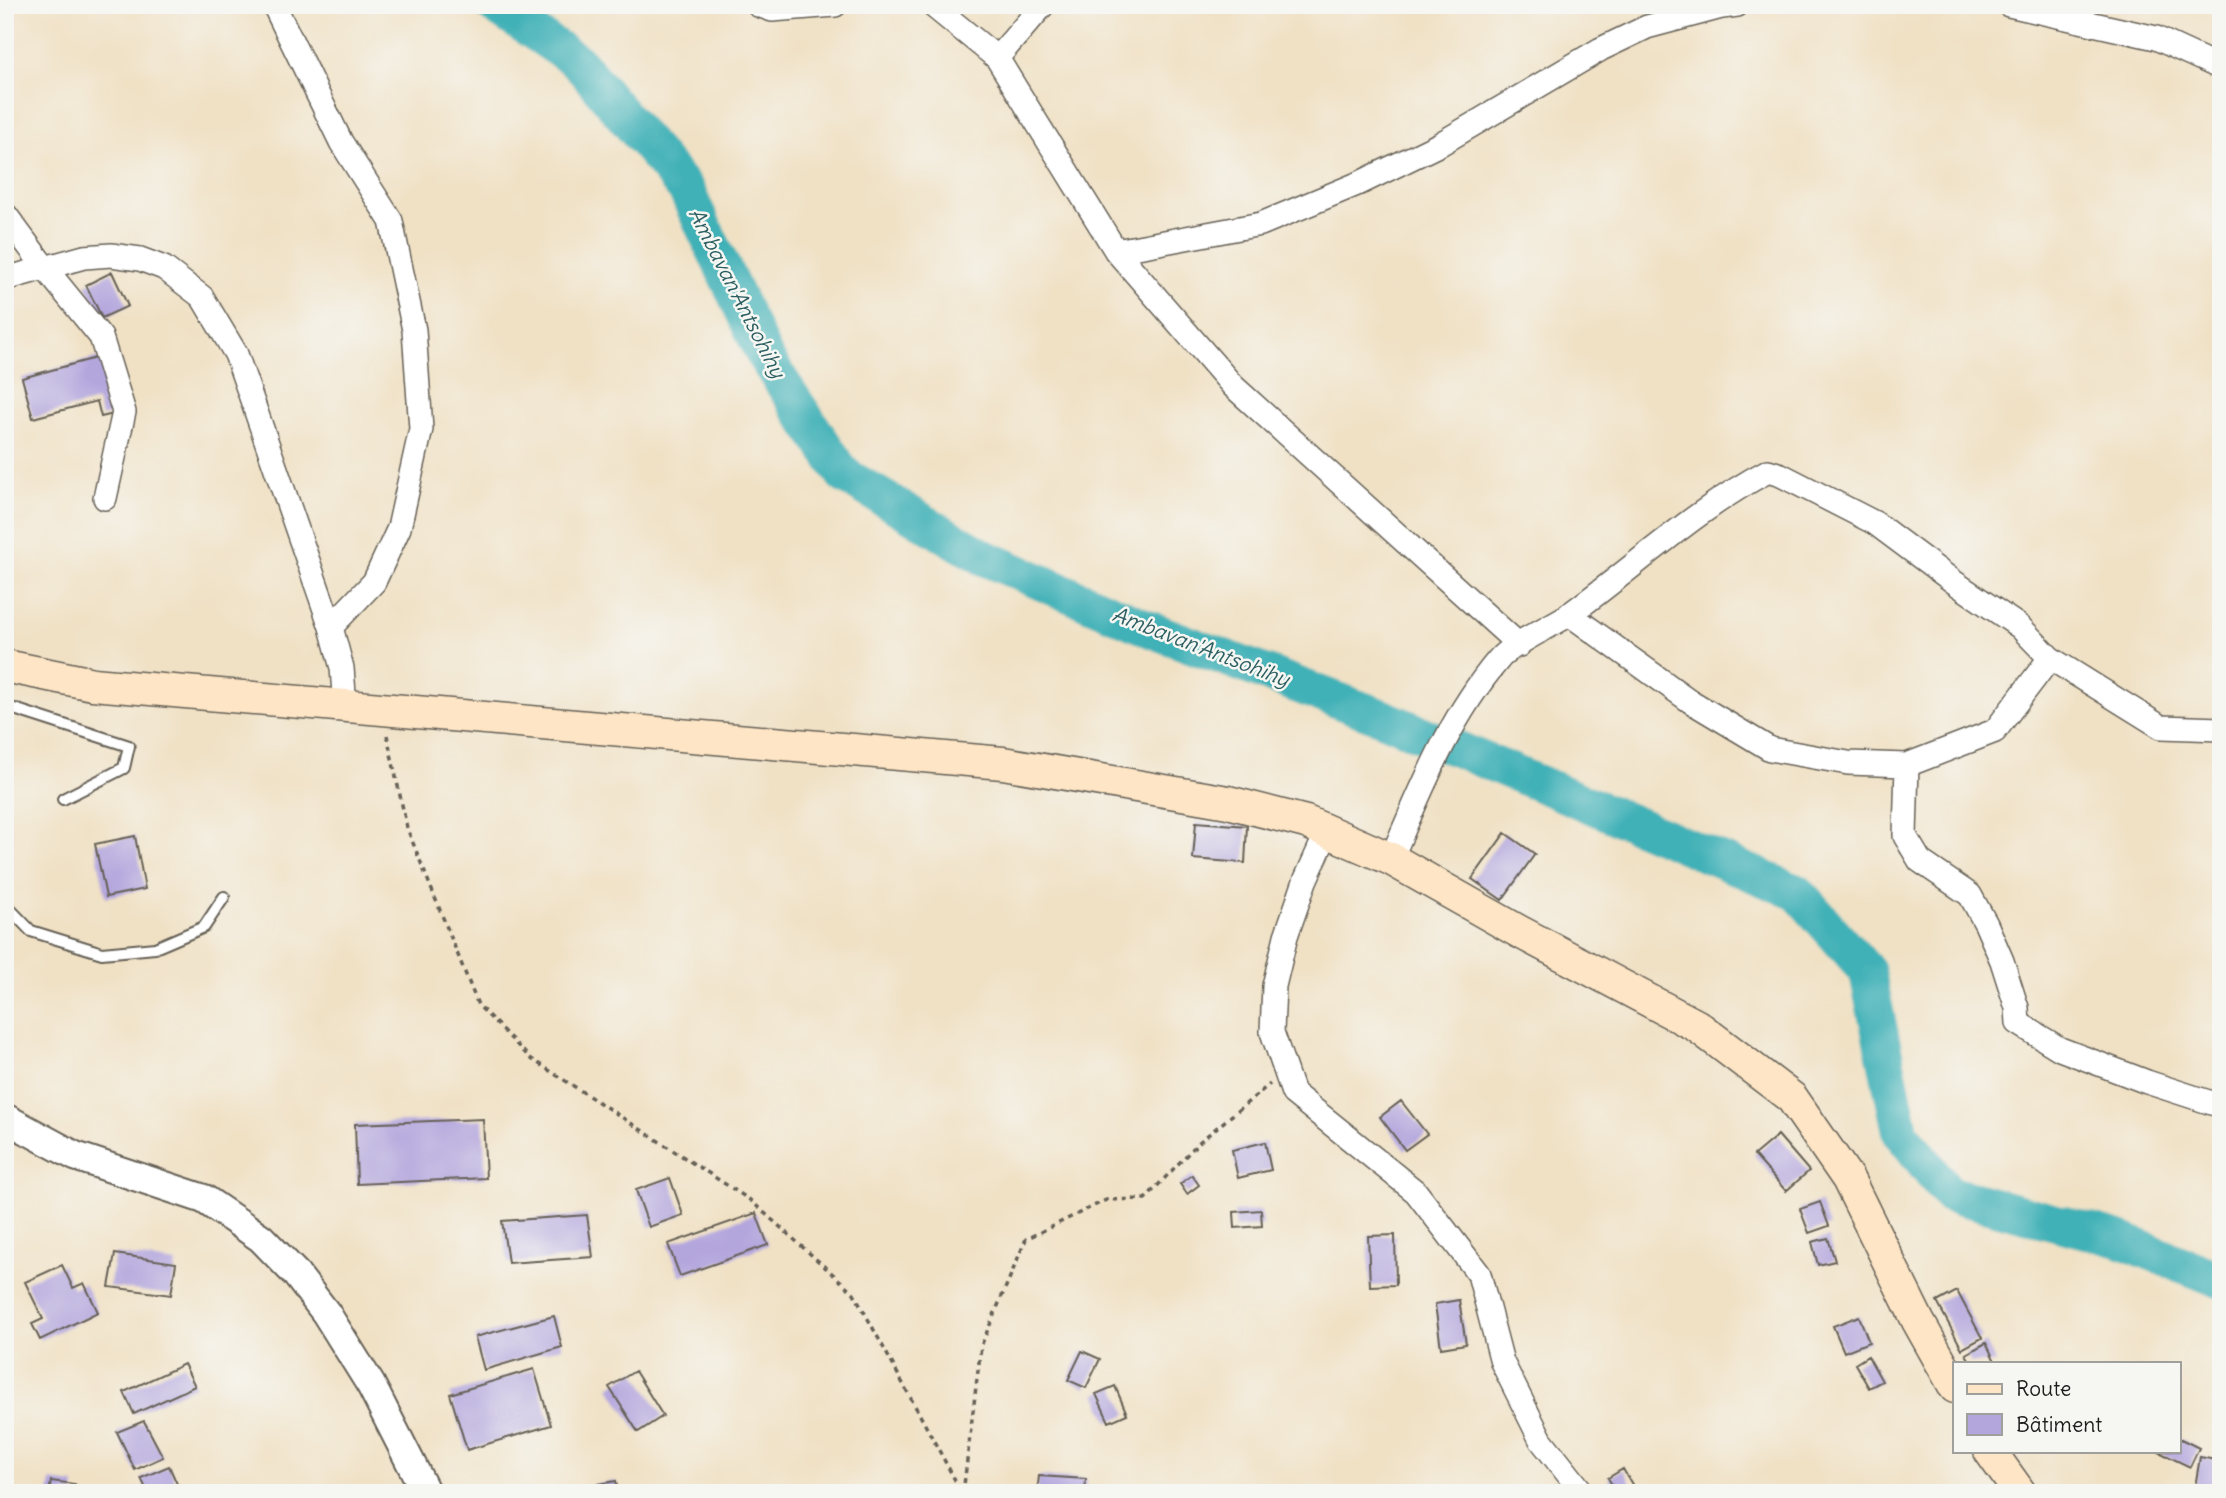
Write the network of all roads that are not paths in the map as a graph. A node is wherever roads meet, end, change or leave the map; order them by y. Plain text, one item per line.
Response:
1 (275, 5) edge
2 (758, 5) edge
3 (835, 5) edge
4 (932, 5) edge
5 (1043, 5) edge
6 (1737, 5) edge
7 (2009, 5) edge
8 (997, 58) junction
9 (2221, 68) edge
10 (5, 214) edge
11 (1115, 251) junction
12 (45, 268) junction
13 (5, 279) edge
14 (104, 498) dead end
15 (1569, 614) junction
16 (331, 628) junction
17 (1519, 645) junction
18 (2050, 658) junction
19 (5, 666) edge
20 (5, 706) edge
21 (345, 706) junction
22 (2221, 729) edge
23 (1907, 765) junction
24 (63, 799) dead end
25 (1327, 832) junction
26 (1391, 859) junction
27 (224, 897) dead end
28 (5, 904) edge
29 (2221, 1106) edge
30 (5, 1118) edge
31 (1953, 1383) edge
32 (1991, 1452) edge
33 (426, 1493) edge
34 (1583, 1493) edge
35 (2020, 1493) edge

1 - 16 street
2 - 3 street
4 - 8 street
5 - 8 street
6 - 11 street
7 - 9 street
8 - 11 street
10 - 12 street
11 - 17 street
12 - 13 street
12 - 14 street
12 - 16 street
15 - 17 street
15 - 18 street
15 - 23 street
16 - 21 street
17 - 26 street
18 - 22 street
18 - 23 street
19 - 21 main road
20 - 24 lane
21 - 25 main road
23 - 29 street
25 - 26 main road
25 - 34 street
26 - 31 main road
27 - 28 lane
30 - 33 street
32 - 35 main road

